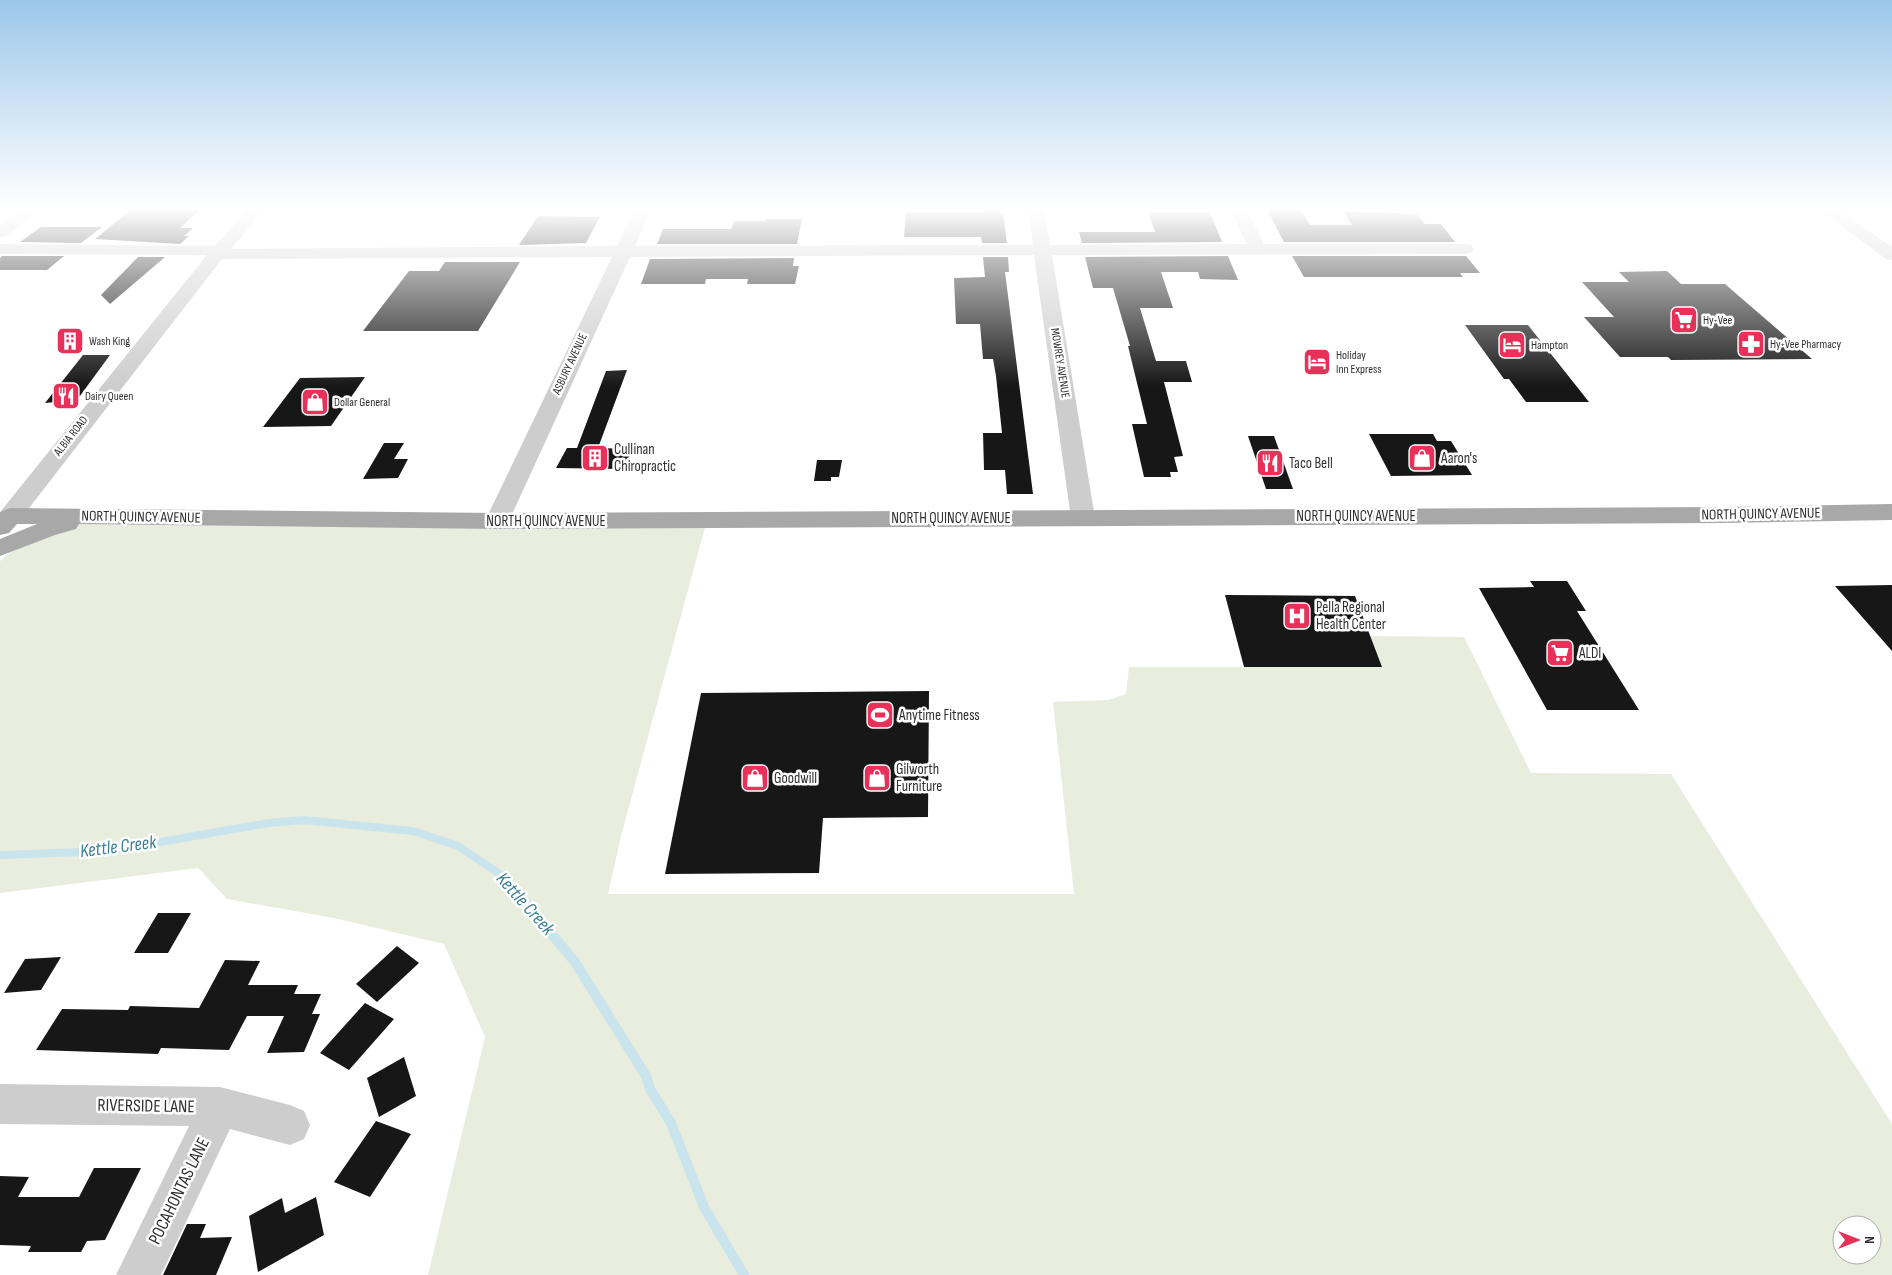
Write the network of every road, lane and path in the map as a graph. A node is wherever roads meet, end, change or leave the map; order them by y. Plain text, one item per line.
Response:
1 (206, 268) edge
2 (615, 268) edge
3 (1046, 268) edge
4 (1892, 512) edge
5 (101, 516) junction
6 (1083, 518) junction
7 (5, 521) edge
8 (497, 521) junction
9 (0, 548) edge
10 (0, 1104) edge
11 (220, 1107) junction
12 (290, 1125) dead end
13 (138, 1275) edge

1 - 7 street, ALBIA ROAD
2 - 8 street, ASBURY AVENUE
3 - 6 street, MOWREY AVENUE
4 - 6 main road, NORTH QUINCY AVENUE
5 - 7 main road, NORTH QUINCY AVENUE
5 - 8 main road, NORTH QUINCY AVENUE
5 - 9 main road
6 - 8 main road, NORTH QUINCY AVENUE
10 - 11 street, RIVERSIDE LANE
11 - 12 street, RIVERSIDE LANE
11 - 13 street, POCAHONTAS LANE

